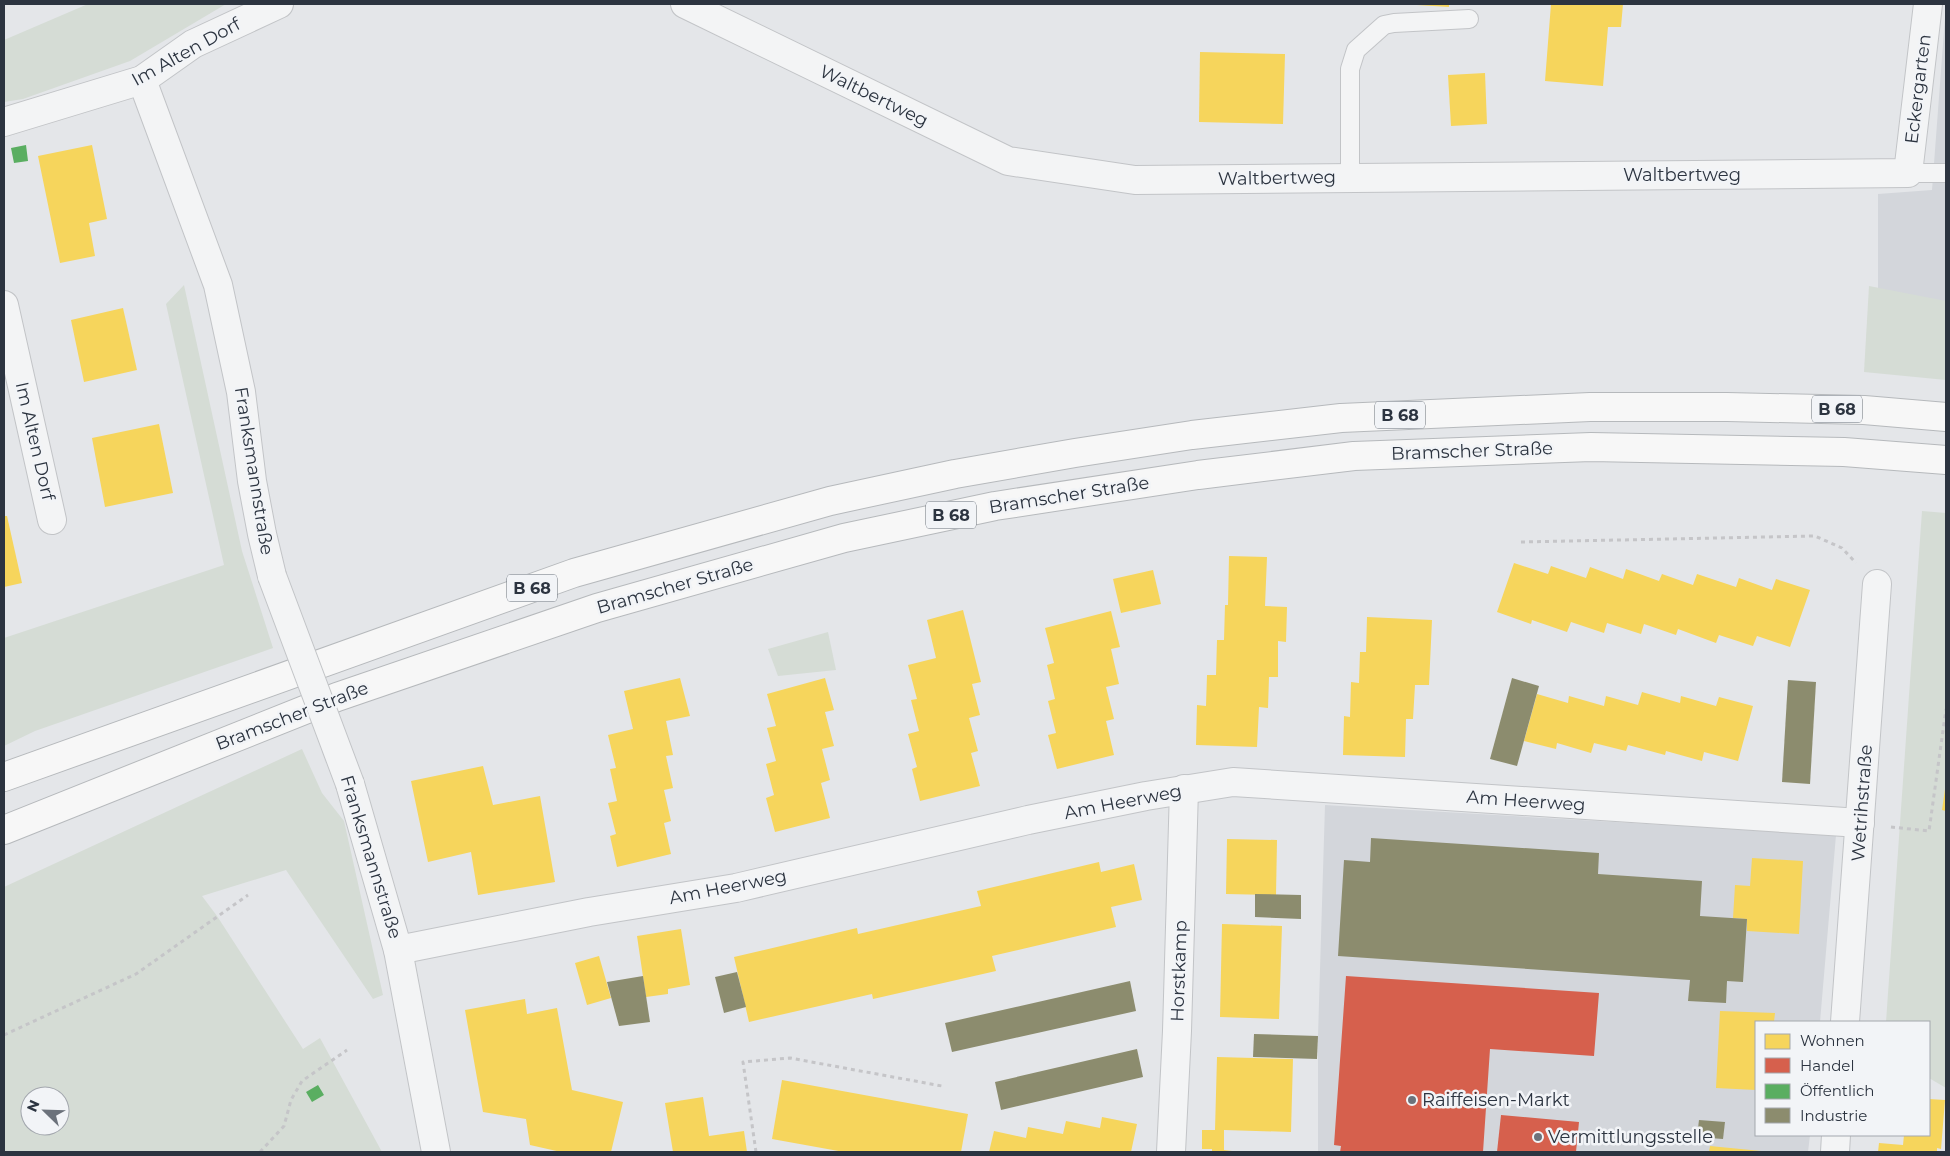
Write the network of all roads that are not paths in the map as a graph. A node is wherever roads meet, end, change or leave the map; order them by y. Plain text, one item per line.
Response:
1 (279, 4) edge
2 (684, 4) edge
3 (1928, 4) edge
4 (1469, 18) dead end
5 (142, 80) junction
6 (4, 122) edge
7 (1946, 173) edge
8 (1908, 174) junction
9 (1350, 177) junction
10 (4, 305) edge
11 (1946, 417) edge
12 (1946, 460) edge
13 (52, 520) dead end
14 (1877, 584) road end
15 (4, 777) edge
16 (1184, 789) junction
17 (1860, 824) junction
18 (4, 830) edge
19 (398, 950) junction
20 (1845, 1021) edge
21 (1836, 1136) edge
22 (436, 1152) edge
23 (1171, 1152) edge
24 (1835, 1152) edge

1 - 5 street, Im Alten Dorf
2 - 9 street, Waltbertweg
3 - 8 street, Eckergarten
4 - 9 lane
5 - 6 street, Im Alten Dorf
5 - 19 street, Franksmannstraße, bridge
7 - 8 lane
8 - 9 street, Waltbertweg
10 - 13 street, Im Alten Dorf
11 - 15 highway, B 68
12 - 18 highway, Bramscher Straße / B 68
14 - 17 street, Wetrihstraße
16 - 17 street, Am Heerweg
16 - 19 street, Am Heerweg
16 - 23 street, Horstkamp
17 - 20 street, Wetrihstraße
19 - 22 street, Franksmannstraße
21 - 24 street

